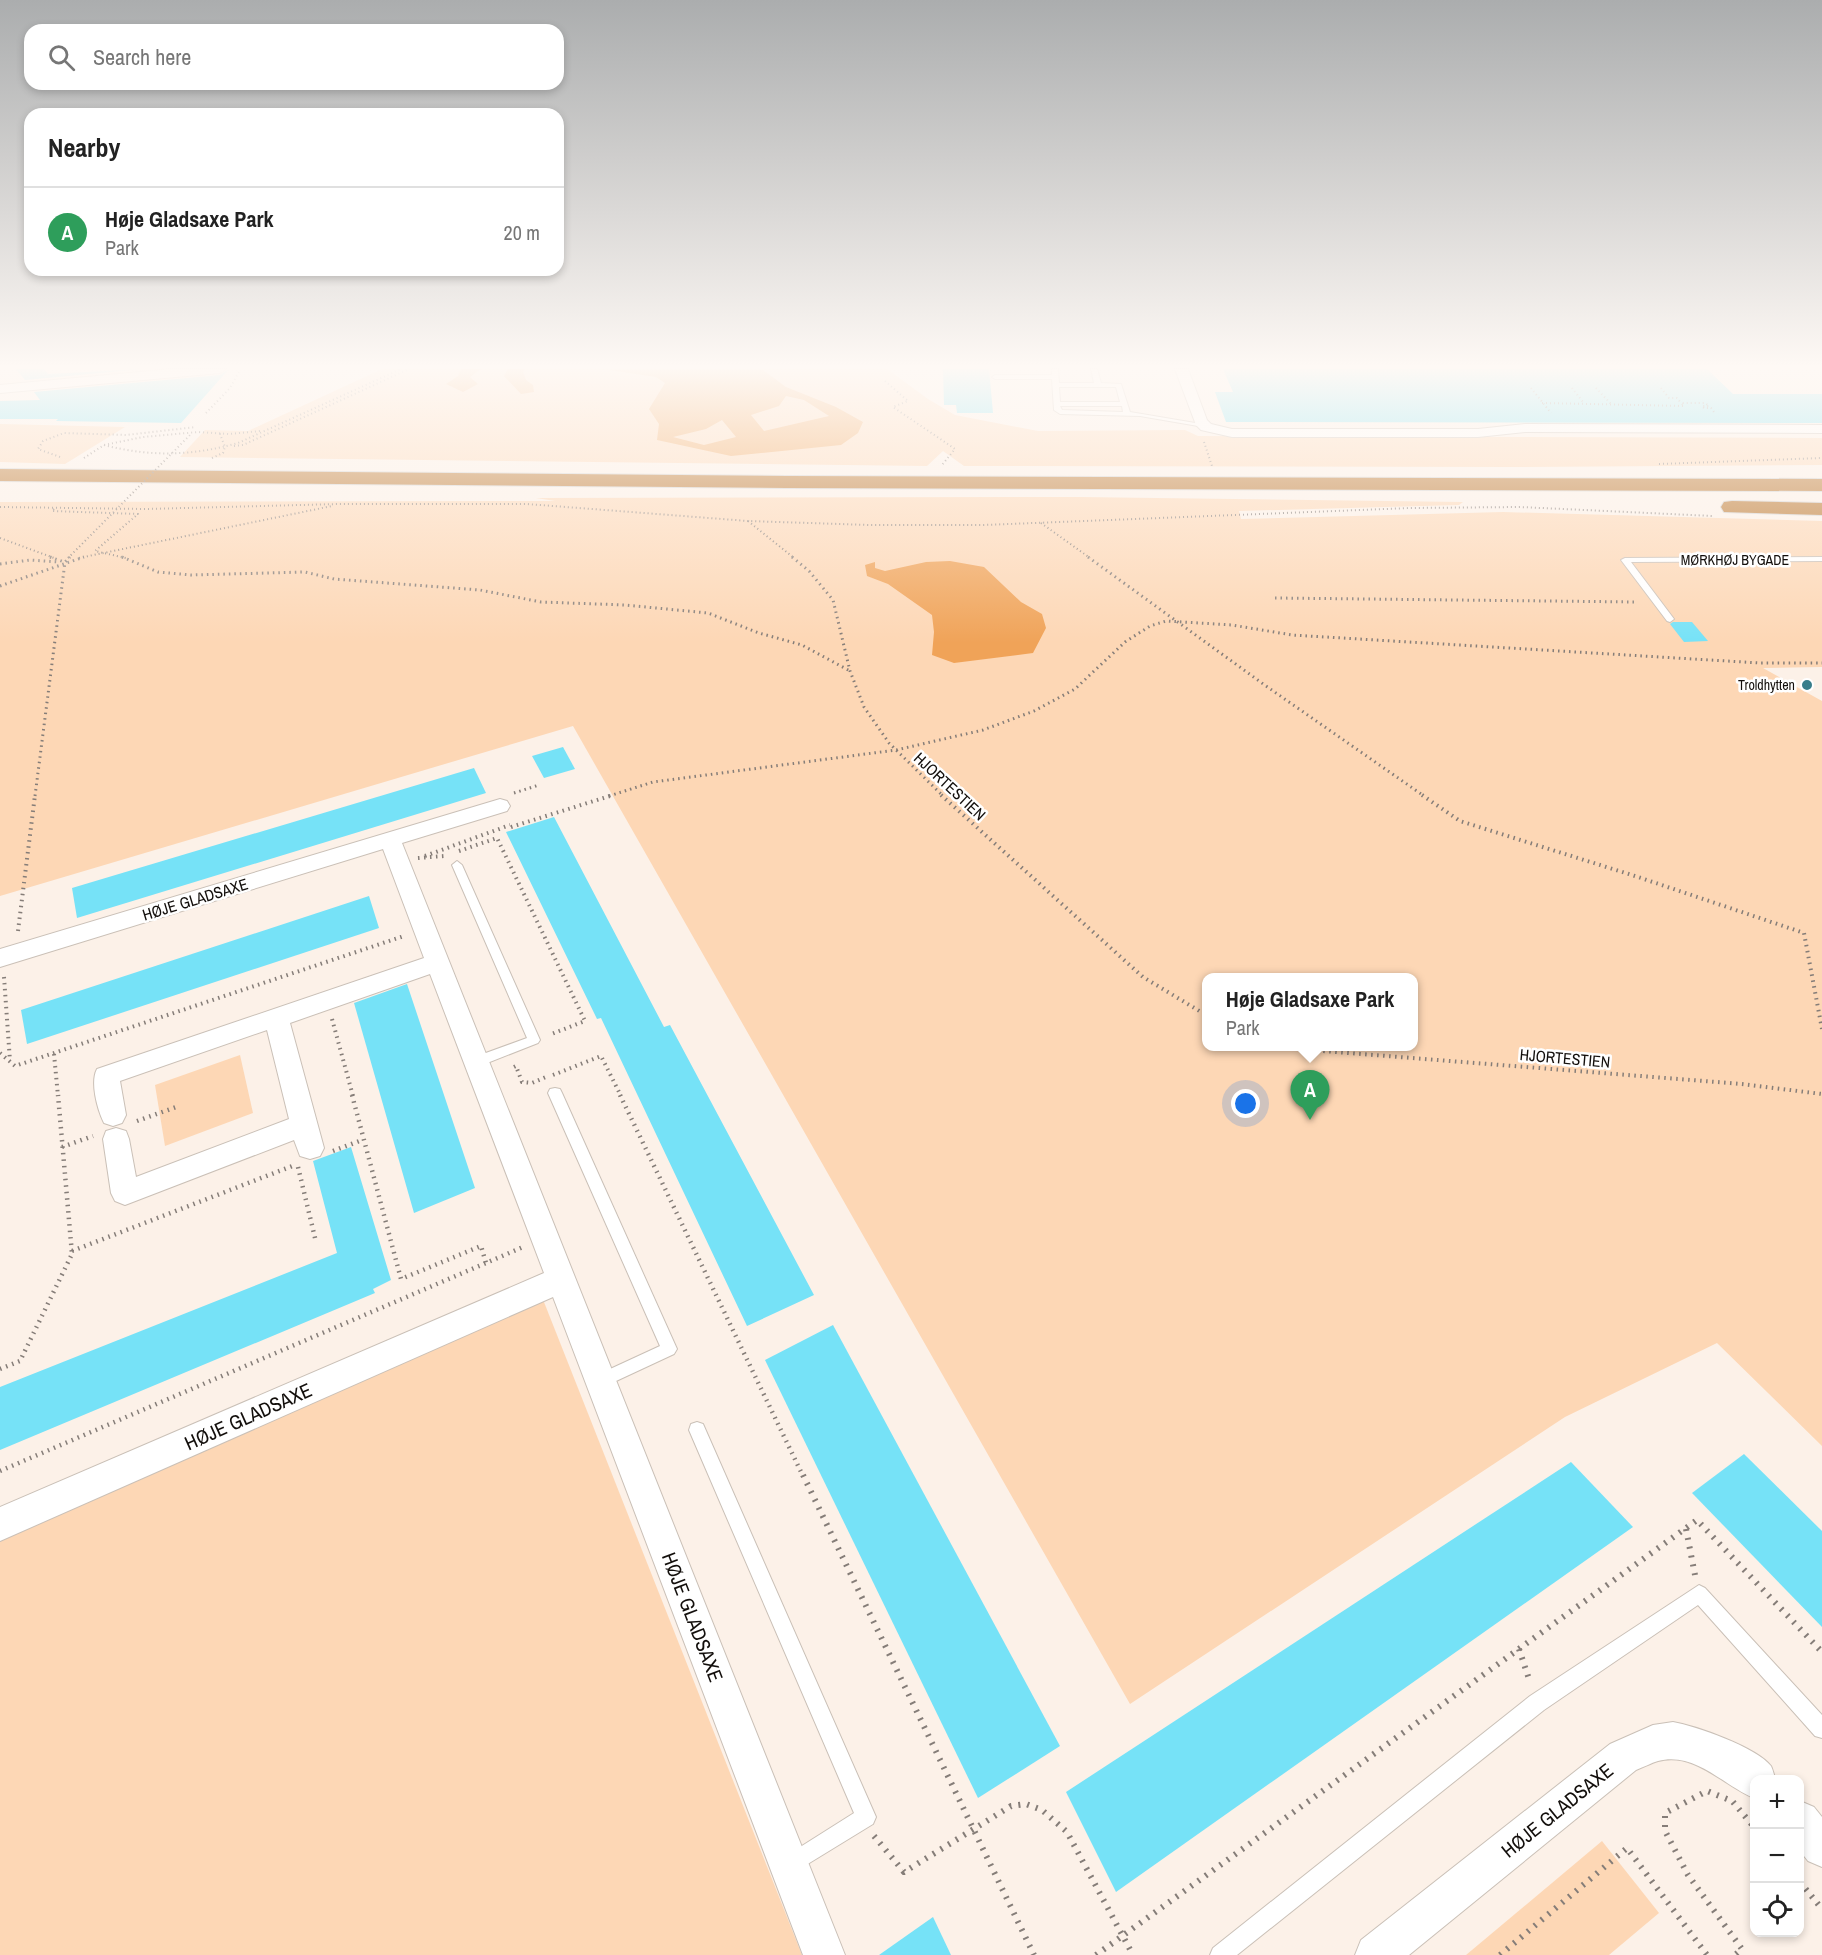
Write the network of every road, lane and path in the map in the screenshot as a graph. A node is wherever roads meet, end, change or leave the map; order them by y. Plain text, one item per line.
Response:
1 (164, 460) edge
2 (946, 460) edge
3 (1210, 460) edge
4 (1213, 470) dead end
5 (936, 472) dead end
6 (1822, 472) edge
7 (0, 475) edge
8 (1184, 483) junction
9 (1822, 485) edge
10 (0, 489) edge
11 (1386, 495) junction
12 (1822, 496) edge
13 (339, 504) junction
14 (1644, 505) dead end
15 (0, 507) edge
16 (55, 508) junction
17 (1822, 509) edge
18 (1715, 511) joint
19 (748, 521) junction
20 (1040, 523) junction
21 (0, 538) edge
22 (99, 553) junction
23 (1822, 559) edge
24 (65, 562) junction
25 (0, 564) edge
26 (0, 586) edge
27 (1275, 598) dead end
28 (1656, 602) junction
29 (1670, 619) dead end
30 (1176, 622) junction
31 (1822, 663) edge
32 (850, 671) junction
33 (896, 750) junction
34 (500, 806) dead end
35 (511, 827) dead end
36 (390, 840) junction
37 (492, 840) dead end
38 (457, 865) dead end
39 (425, 929) junction
40 (8, 955) edge
41 (438, 962) junction
42 (327, 1000) junction
43 (1202, 1013) edge
44 (276, 1018) junction
45 (1822, 1029) edge
46 (534, 1040) junction
47 (1323, 1051) edge
48 (0, 1053) edge
49 (54, 1054) junction
50 (10, 1061) junction
51 (477, 1062) junction
52 (532, 1083) dead end
53 (555, 1093) dead end
54 (1822, 1094) edge
55 (362, 1140) junction
56 (310, 1150) junction
57 (546, 1238) junction
58 (316, 1242) dead end
59 (72, 1251) junction
60 (486, 1263) junction
61 (561, 1279) junction
62 (0, 1369) edge
63 (601, 1381) junction
64 (697, 1430) dead end
65 (0, 1471) edge
66 (0, 1524) edge
67 (1686, 1528) junction
68 (1699, 1594) junction
69 (1519, 1649) junction
70 (1822, 1652) edge
71 (1537, 1703) junction
72 (1822, 1729) edge
73 (1753, 1775) edge
74 (861, 1820) junction
75 (1750, 1821) edge
76 (1804, 1826) edge
77 (975, 1829) junction
78 (1822, 1847) edge
79 (790, 1866) junction
80 (1801, 1883) edge
81 (1822, 1909) edge
82 (1123, 1936) junction
83 (825, 1955) edge
84 (1034, 1955) edge
85 (1096, 1955) edge
86 (1133, 1955) edge
87 (1220, 1955) edge
88 (1376, 1955) edge
89 (1500, 1955) edge
90 (1707, 1955) edge
91 (1735, 1955) edge

1 - 24 path, bridge
2 - 5 path
3 - 4 path
6 - 8 highway
7 - 8 highway
8 - 9 highway
10 - 11 highway
11 - 12 highway
11 - 14 highway
13 - 16 path
13 - 19 path
13 - 22 path
15 - 16 path
16 - 22 path
17 - 18 highway
18 - 20 path
19 - 20 path
19 - 32 path, HJORTESTIEN
20 - 30 path
21 - 24 path
22 - 24 path
22 - 32 path
23 - 28 lane, MØRKHØJ BYGADE
24 - 25 path
24 - 26 path
24 - 40 path
27 - 28 path
28 - 29 lane
30 - 31 path
30 - 33 path
30 - 45 path
32 - 33 path, HJORTESTIEN
33 - 35 path
33 - 43 path, HJORTESTIEN
34 - 36 street, HØJE GLADSAXE
36 - 39 street, HØJE GLADSAXE
36 - 40 street, HØJE GLADSAXE
37 - 46 path
38 - 46 lane
39 - 41 street, HØJE GLADSAXE
39 - 49 path
40 - 50 path
41 - 42 street
41 - 51 street, HØJE GLADSAXE
42 - 44 street
42 - 55 path
44 - 56 street
44 - 56 street
46 - 51 lane
47 - 54 path, HJORTESTIEN
48 - 50 path
49 - 50 path
49 - 59 path
51 - 57 street, HØJE GLADSAXE
52 - 77 path
53 - 63 lane
55 - 56 path
55 - 60 path
56 - 58 path
56 - 59 path
57 - 60 path
57 - 61 street, HØJE GLADSAXE
59 - 62 path
60 - 65 path
61 - 63 street, HØJE GLADSAXE
61 - 66 street, HØJE GLADSAXE
63 - 79 street, HØJE GLADSAXE
64 - 74 lane
67 - 68 path
67 - 69 path
67 - 70 path
68 - 71 lane
68 - 72 lane
69 - 71 path
69 - 82 path
71 - 87 lane
73 - 88 street, HØJE GLADSAXE
74 - 77 path
74 - 79 lane
75 - 91 path
76 - 78 street
77 - 82 path
77 - 84 path
79 - 83 street, HØJE GLADSAXE
80 - 81 path
82 - 85 path
82 - 86 path
89 - 90 path

